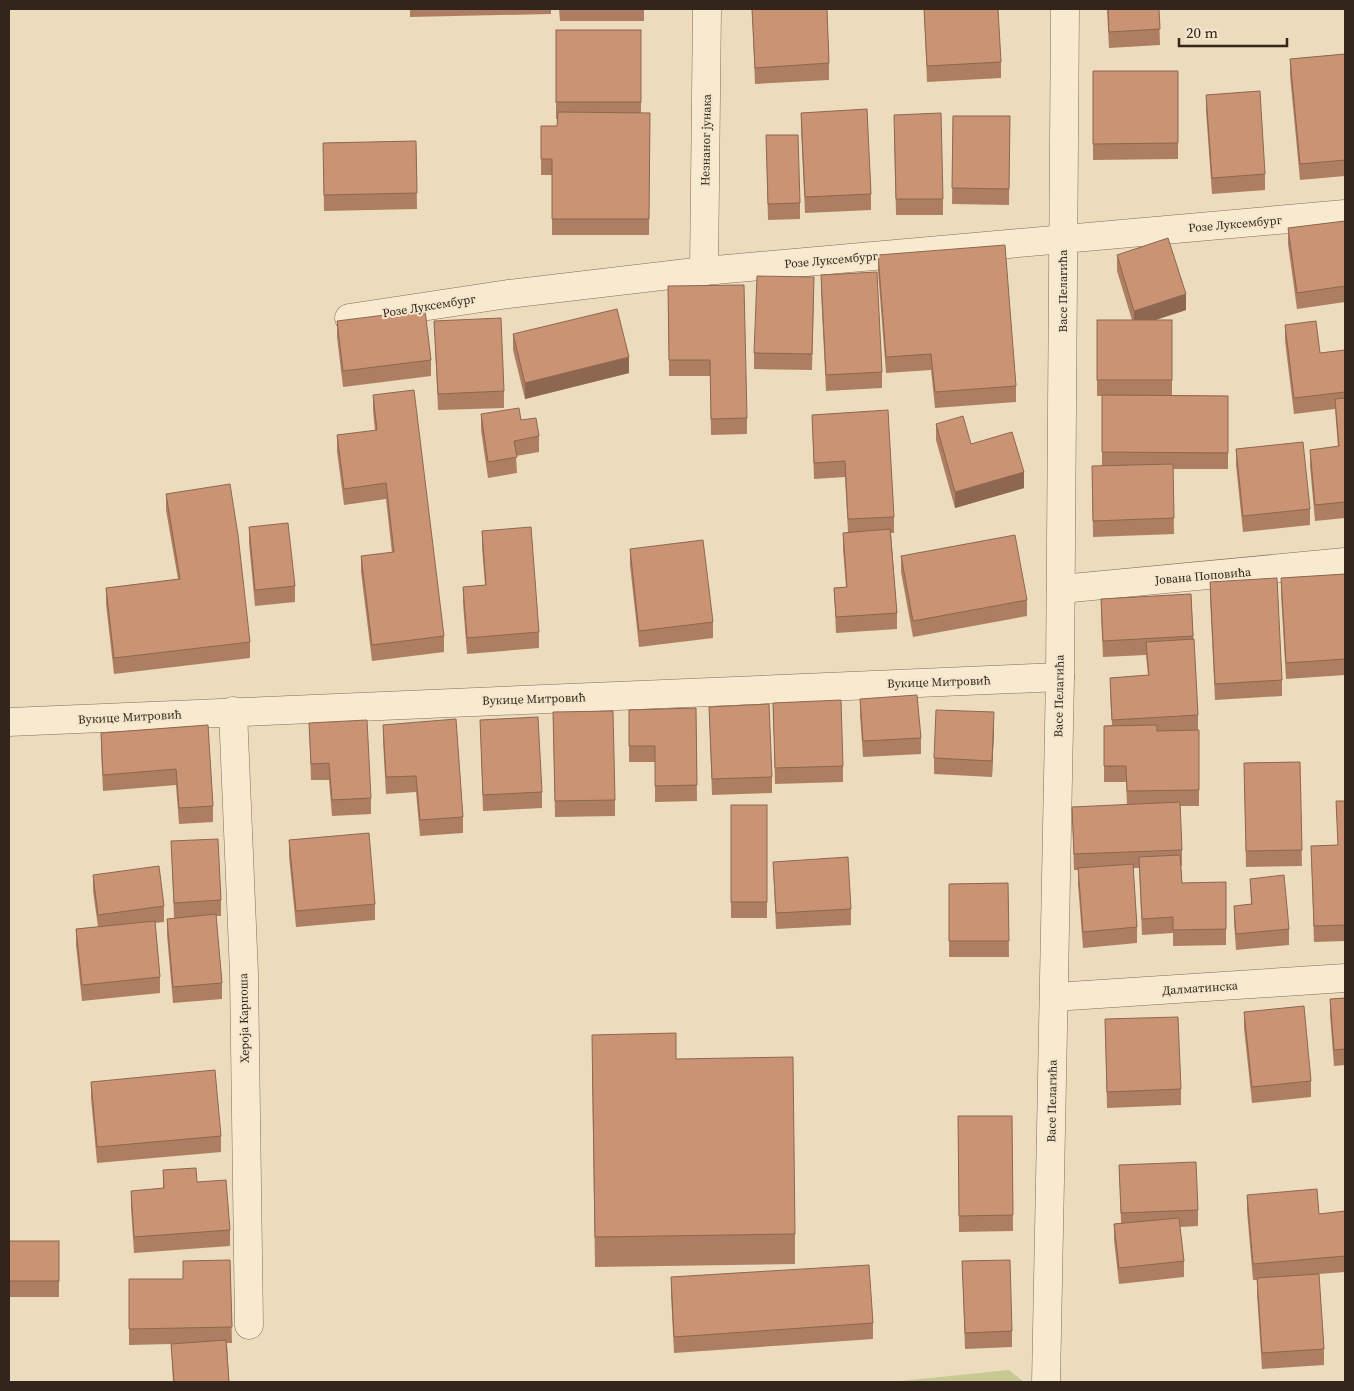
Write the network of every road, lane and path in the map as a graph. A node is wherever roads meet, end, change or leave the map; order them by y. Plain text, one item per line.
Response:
1 (707, 9) edge
2 (1065, 9) edge
3 (1345, 214) edge
4 (1063, 239) junction
5 (704, 271) junction
6 (349, 318) edge
7 (1345, 562) edge
8 (1061, 589) junction
9 (1060, 677) junction
10 (233, 712) junction
11 (9, 722) edge
12 (1345, 978) edge
13 (1054, 997) junction
14 (249, 1325) dead end
15 (1046, 1382) edge

1 - 5 street, Незнаног јунака
2 - 4 street, Васе Пелагића
3 - 4 street, Розе Луксембург
4 - 5 street, Розе Луксембург
4 - 8 street, Васе Пелагића
5 - 6 street, Розе Луксембург
7 - 8 street, Јована Поповића
8 - 9 street, Васе Пелагића
9 - 10 street, Вукице Митровић
9 - 13 street, Васе Пелагића
10 - 11 street, Вукице Митровић
10 - 14 street, Хероја Карпоша
12 - 13 street, Далматинска
13 - 15 street, Васе Пелагића

